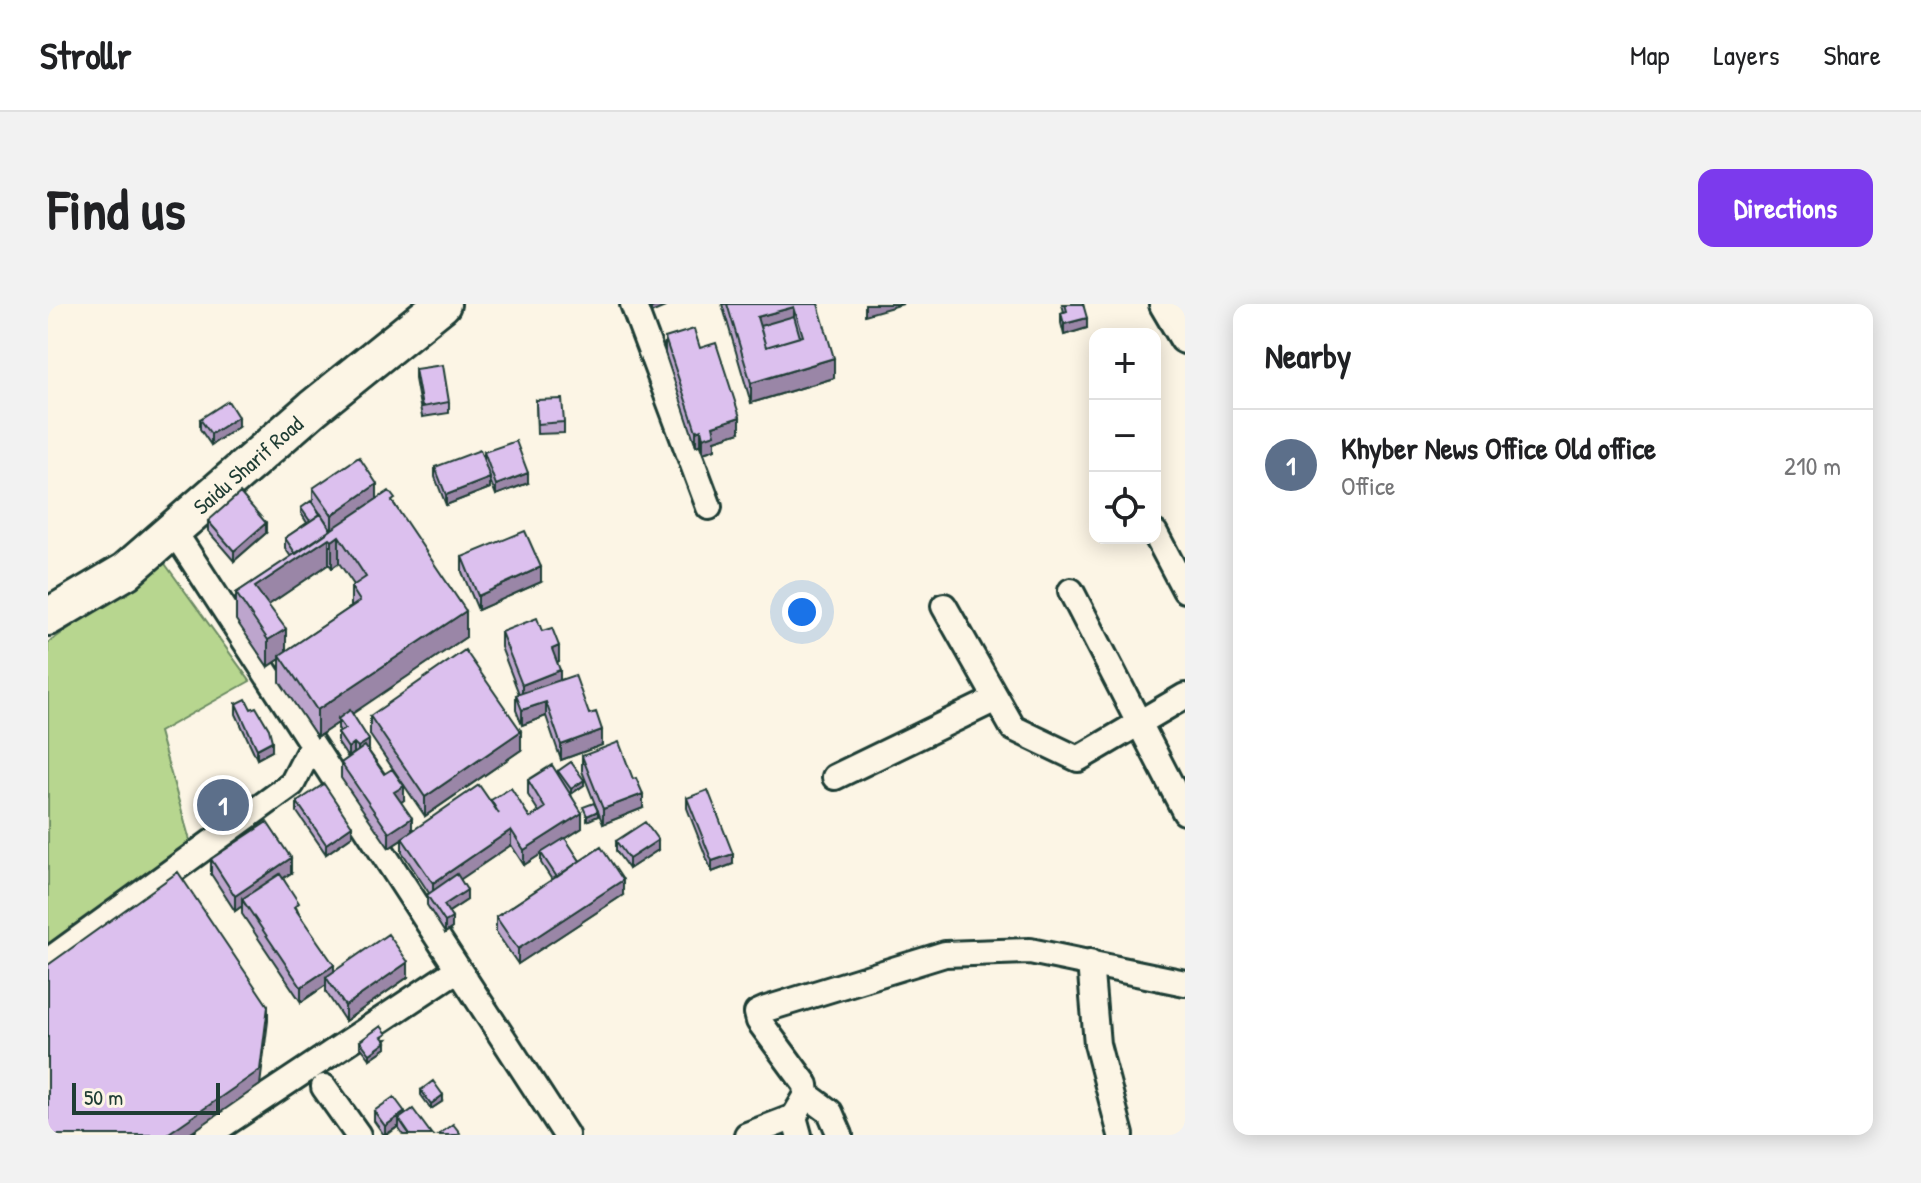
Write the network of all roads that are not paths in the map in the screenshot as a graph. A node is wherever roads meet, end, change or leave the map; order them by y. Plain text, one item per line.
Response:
1 (442, 304) edge
2 (633, 304) edge
3 (1165, 304) edge
4 (1185, 338) edge
5 (709, 507) dead end
6 (173, 530) junction
7 (1161, 544) edge
8 (1185, 590) edge
9 (1071, 591) dead end
10 (944, 606) dead end
11 (48, 617) edge
12 (1185, 696) edge
13 (996, 699) junction
14 (1138, 724) junction
15 (312, 745) junction
16 (835, 777) dead end
17 (1185, 812) edge
18 (48, 961) edge
19 (1090, 962) junction
20 (458, 969) junction
21 (1185, 983) edge
22 (324, 1087) dead end
23 (807, 1095) junction
24 (797, 1126) edge
25 (208, 1135) edge
26 (358, 1135) edge
27 (566, 1135) edge
28 (747, 1135) edge
29 (840, 1135) edge
30 (1121, 1135) edge

1 - 6 main road, Saidu Sharif Road
2 - 5 street
3 - 4 street
6 - 11 main road, Saidu Sharif Road
6 - 15 street
7 - 8 street
9 - 14 street
10 - 13 street
12 - 14 street
13 - 14 street
13 - 16 street
14 - 17 street
15 - 18 street
15 - 20 street
19 - 21 street
19 - 23 street
19 - 30 street
20 - 25 street
20 - 27 street
22 - 26 street
23 - 24 street
23 - 29 street
24 - 28 street

